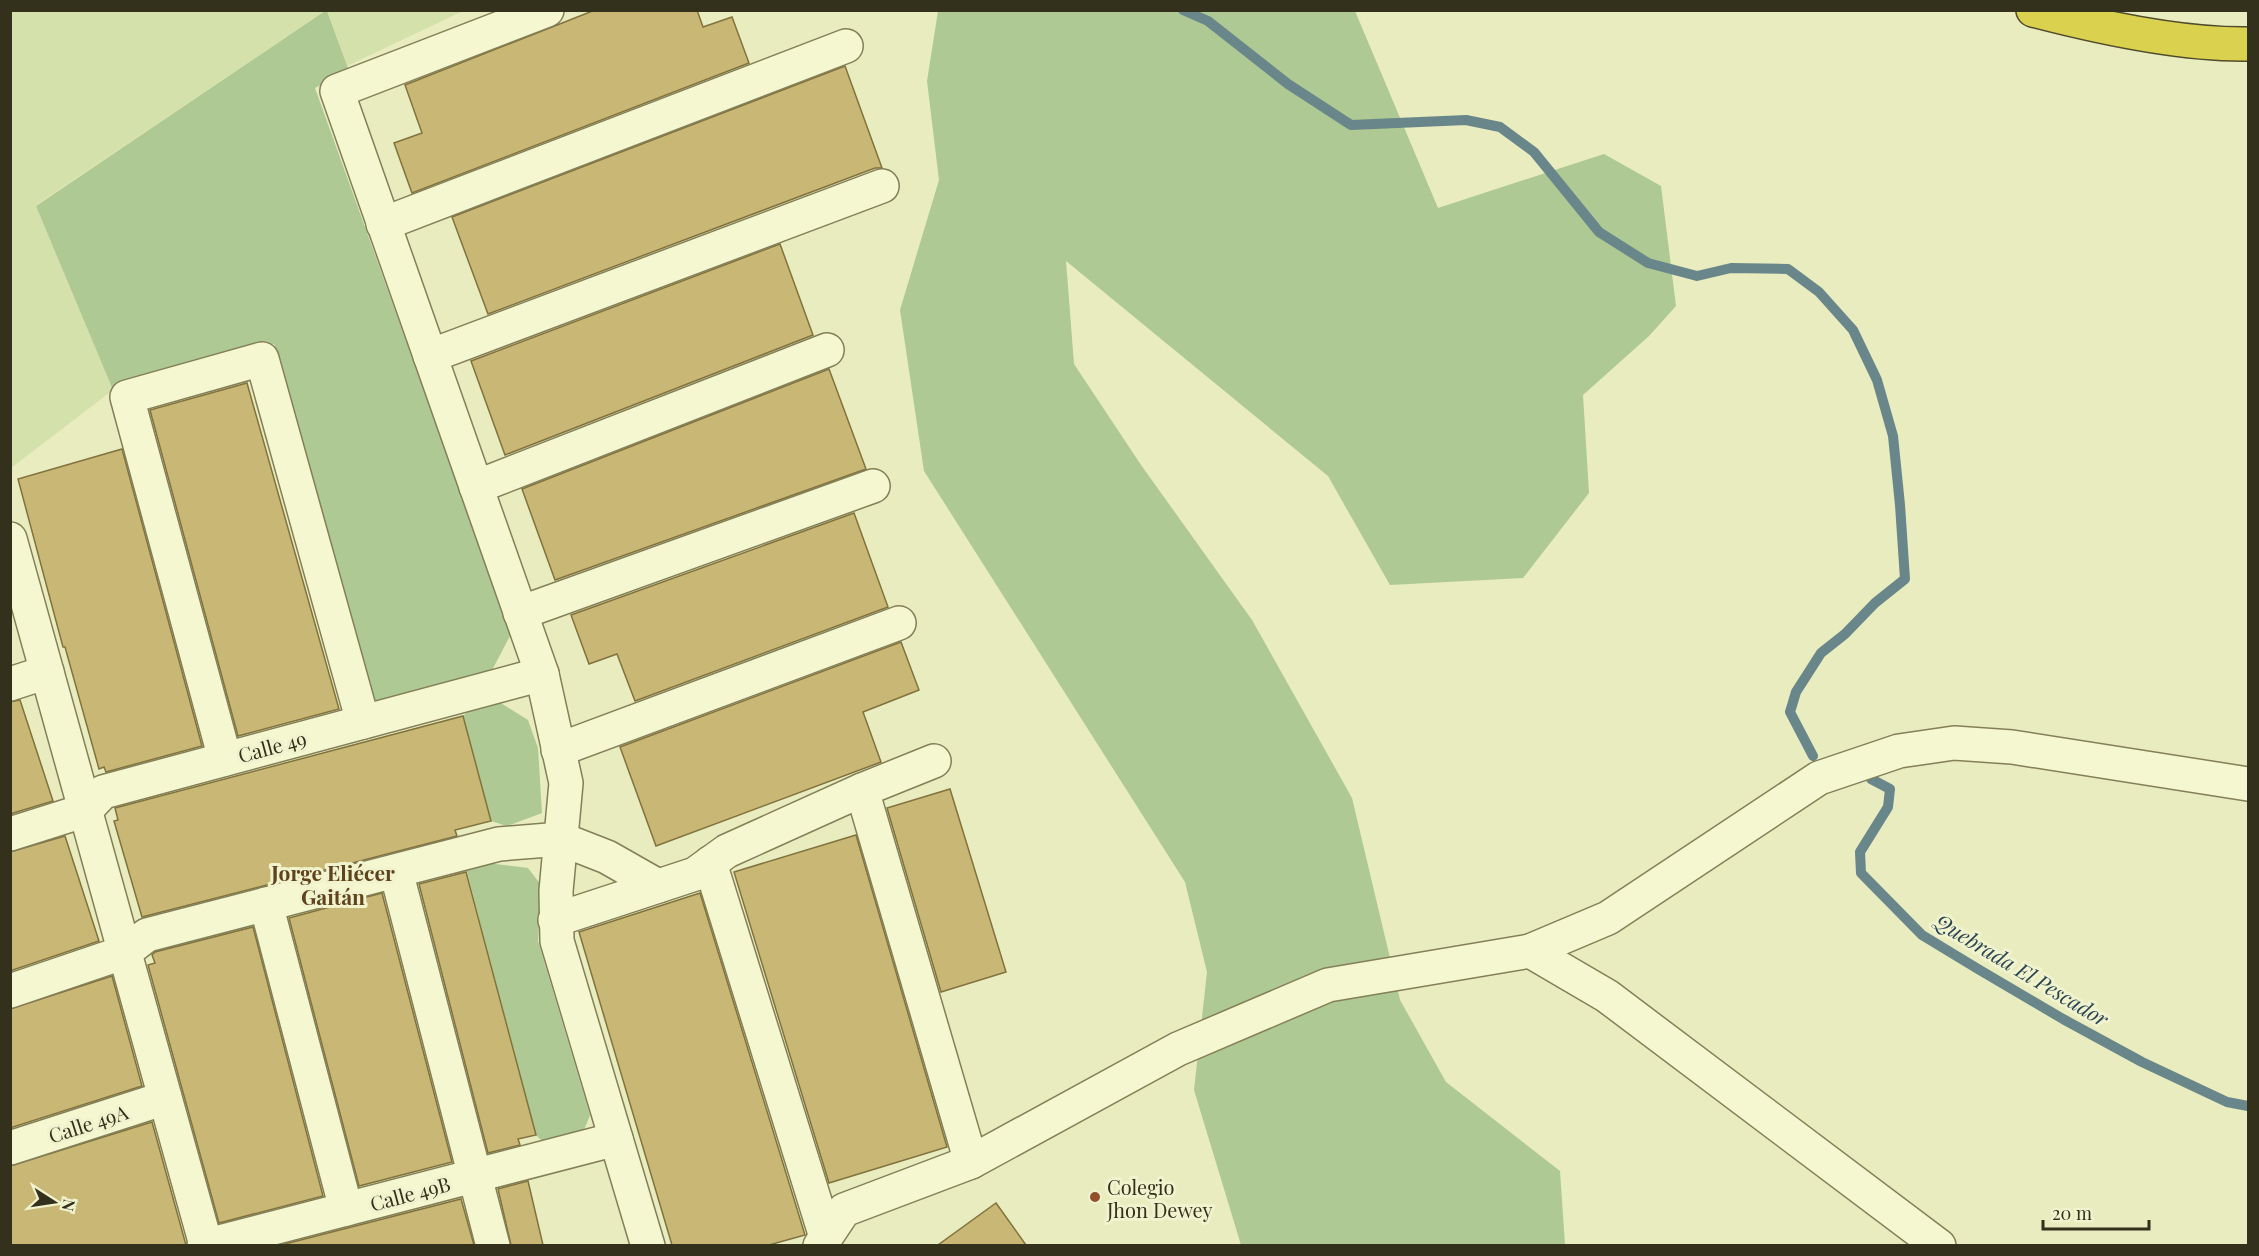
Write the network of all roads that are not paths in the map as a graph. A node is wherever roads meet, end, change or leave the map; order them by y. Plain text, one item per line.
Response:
1 (547, 10) edge
2 (2034, 10) edge
3 (2248, 44) edge
4 (846, 45) dead end
5 (882, 186) dead end
6 (383, 224) junction
7 (827, 350) dead end
8 (430, 356) junction
9 (873, 486) dead end
10 (476, 487) junction
11 (10, 539) edge
12 (520, 613) junction
13 (899, 623) dead end
14 (48, 672) junction
15 (542, 674) junction
16 (10, 684) edge
17 (363, 722) junction
18 (558, 750) junction
19 (225, 759) junction
20 (934, 761) dead end
21 (2248, 784) edge
22 (861, 790) junction
23 (86, 810) junction
24 (10, 834) edge
25 (561, 838) junction
26 (710, 863) junction
27 (396, 871) junction
28 (658, 886) junction
29 (266, 904) junction
30 (555, 920) junction
31 (1530, 951) junction
32 (125, 952) junction
33 (10, 991) edge
34 (165, 1098) junction
35 (616, 1139) junction
36 (10, 1148) edge
37 (971, 1162) junction
38 (474, 1176) junction
39 (346, 1209) junction
40 (823, 1241) edge
41 (205, 1245) edge
42 (493, 1245) edge
43 (648, 1245) edge
44 (1938, 1245) edge

1 - 6 street
2 - 3 highway
4 - 6 street
5 - 8 street
6 - 8 street
7 - 10 street
8 - 10 street
9 - 12 street
10 - 12 street
11 - 14 street
12 - 15 street
13 - 18 street
14 - 16 street
14 - 23 street
15 - 17 street, Calle 49
15 - 18 street
17 - 19 street, Calle 49
17 - 19 street
18 - 25 street
19 - 23 street, Calle 49
20 - 22 street
21 - 31 street
22 - 26 street
22 - 37 street
23 - 24 street, Calle 49
23 - 32 street
25 - 27 street
25 - 28 street
25 - 30 street
26 - 28 street
26 - 40 street
27 - 29 street
27 - 38 street
28 - 30 street
29 - 32 street
29 - 39 street
30 - 35 street
31 - 37 street
31 - 44 street
32 - 33 street
32 - 34 street
34 - 36 street, Calle 49A
34 - 41 street
35 - 38 street, Calle 49B
35 - 43 street
37 - 40 street
38 - 39 street, Calle 49B
38 - 42 street
39 - 41 street, Calle 49B

